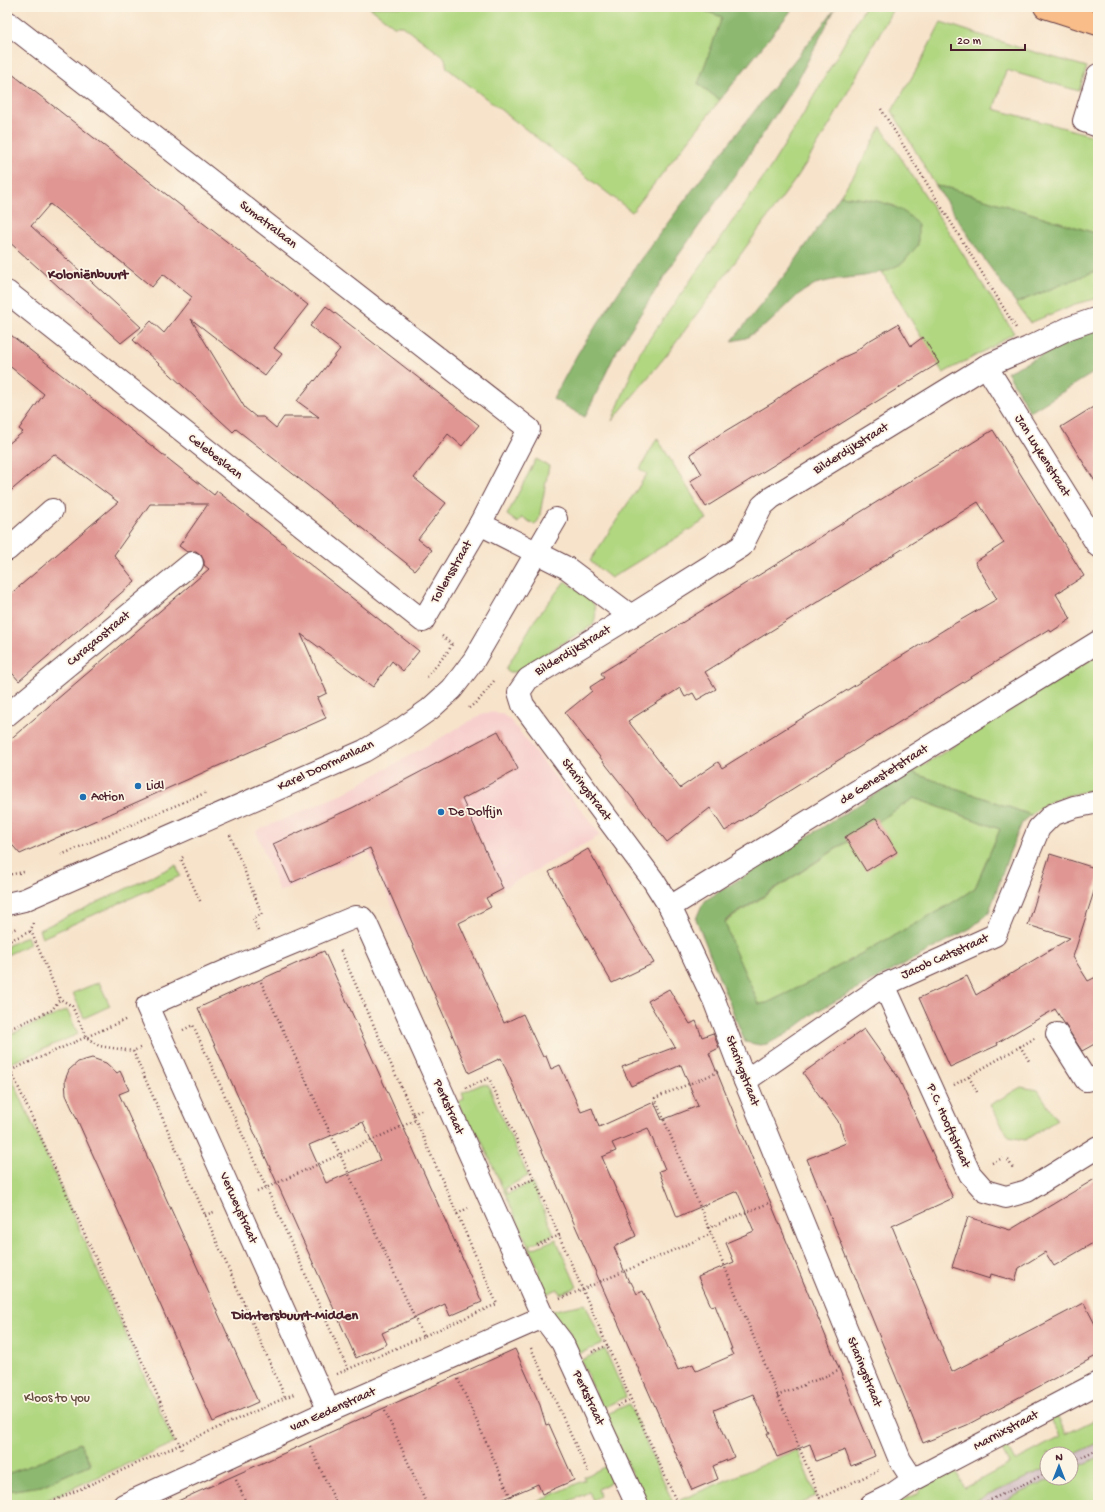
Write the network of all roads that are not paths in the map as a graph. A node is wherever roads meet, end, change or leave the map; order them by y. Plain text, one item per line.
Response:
1 (1046, 7) edge
2 (7, 22) edge
3 (1098, 24) edge
4 (1098, 75) edge
5 (1098, 126) edge
6 (7, 292) edge
7 (1098, 318) edge
8 (986, 366) junction
9 (529, 429) joint
10 (52, 510) dead end
11 (556, 519) dead end
12 (480, 524) junction
13 (1098, 546) edge
14 (7, 550) edge
15 (536, 553) junction
16 (192, 563) dead end
17 (631, 616) junction
18 (423, 621) joint
19 (1098, 642) edge
20 (519, 692) joint
21 (7, 715) edge
22 (1098, 802) edge
23 (7, 904) edge
24 (670, 907) junction
25 (884, 985) junction
26 (147, 1006) joint
27 (1057, 1034) road end
28 (742, 1073) junction
29 (1098, 1077) edge
30 (1098, 1147) edge
31 (541, 1313) junction
32 (1098, 1383) edge
33 (329, 1411) junction
34 (913, 1480) junction
35 (124, 1505) edge
36 (637, 1505) edge
37 (871, 1505) edge

1 - 3 highway
2 - 9 street, Sumatralaan
4 - 5 street
6 - 18 street, Celebeslaan
7 - 8 street, Bilderdijkstraat
8 - 13 street, Jan Luykenstraat
8 - 17 street, Bilderdijkstraat
9 - 12 street, Tollensstraat
10 - 14 street
11 - 15 street, Karel Doormanlaan
12 - 15 street
12 - 18 street, Tollensstraat
15 - 17 street
15 - 23 street, Karel Doormanlaan
16 - 21 street, Curaçaostraat
17 - 20 street, Bilderdijkstraat
19 - 24 street, de Genestetstraat
20 - 24 street, Staringstraat
22 - 25 street, Jacob Catsstraat
24 - 28 street, Staringstraat
25 - 28 street, Jacob Catsstraat
25 - 30 street, P.C. Hooftstraat
26 - 31 street, Perkstraat
26 - 33 street, Verweystraat
27 - 29 street
28 - 34 street, Staringstraat
31 - 33 street, van Eedenstraat
31 - 36 street, Perkstraat
32 - 34 street, Marnixstraat
33 - 35 street, van Eedenstraat
34 - 37 street, Marnixstraat

